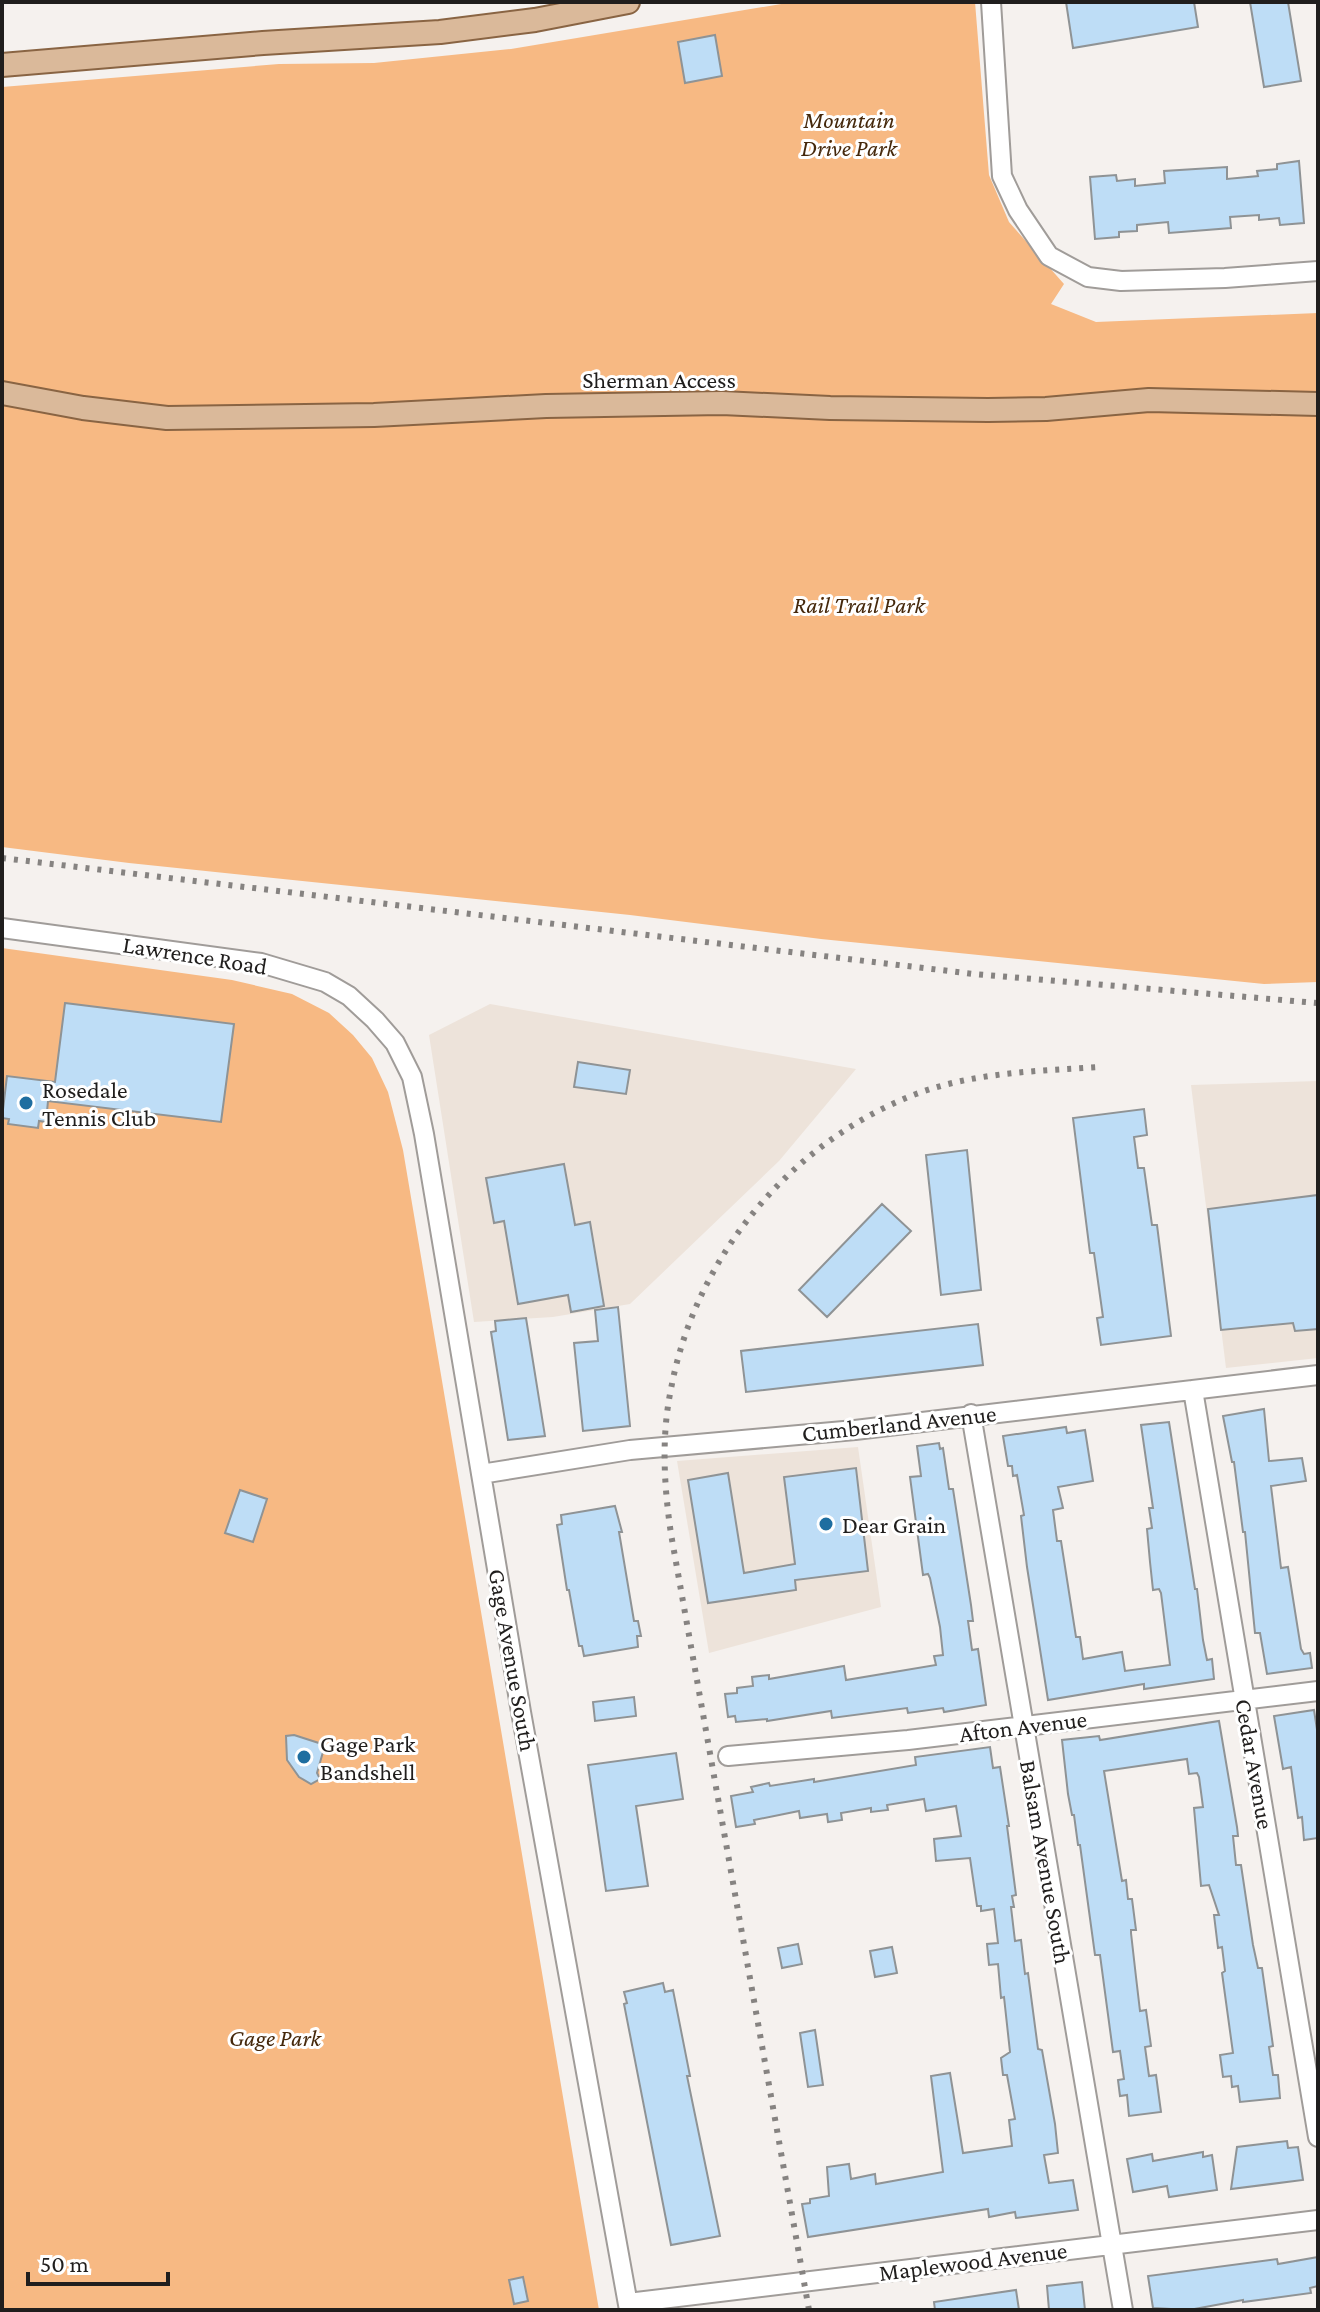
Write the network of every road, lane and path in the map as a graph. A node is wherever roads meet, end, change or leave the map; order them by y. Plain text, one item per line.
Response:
1 (628, 2) edge
2 (991, 2) edge
3 (2, 65) edge
4 (1318, 271) edge
5 (2, 393) edge
6 (1318, 404) edge
7 (2, 928) edge
8 (375, 1020) joint
9 (1318, 1375) edge
10 (1193, 1390) junction
11 (971, 1414) junction
12 (481, 1474) junction
13 (1318, 1691) edge
14 (1244, 1699) junction
15 (1023, 1726) junction
16 (728, 1756) dead end
17 (1318, 2137) edge
18 (1318, 2220) edge
19 (1112, 2245) junction
20 (628, 2306) edge
21 (1123, 2310) edge

1 - 3 main road
2 - 4 street
5 - 6 main road, Sherman Access
7 - 8 street, Lawrence Road
8 - 12 street, Gage Avenue South
9 - 10 street, Cumberland Avenue
10 - 11 street, Cumberland Avenue
10 - 14 street, Cedar Avenue
11 - 12 street, Cumberland Avenue
11 - 15 street, Balsam Avenue South
12 - 20 street, Gage Avenue South
13 - 14 street, Afton Avenue
14 - 15 street, Afton Avenue
14 - 17 street, Cedar Avenue
15 - 16 street, Afton Avenue
15 - 19 street, Balsam Avenue South
18 - 19 street, Maplewood Avenue
19 - 20 street, Maplewood Avenue
19 - 21 street, Balsam Avenue South

